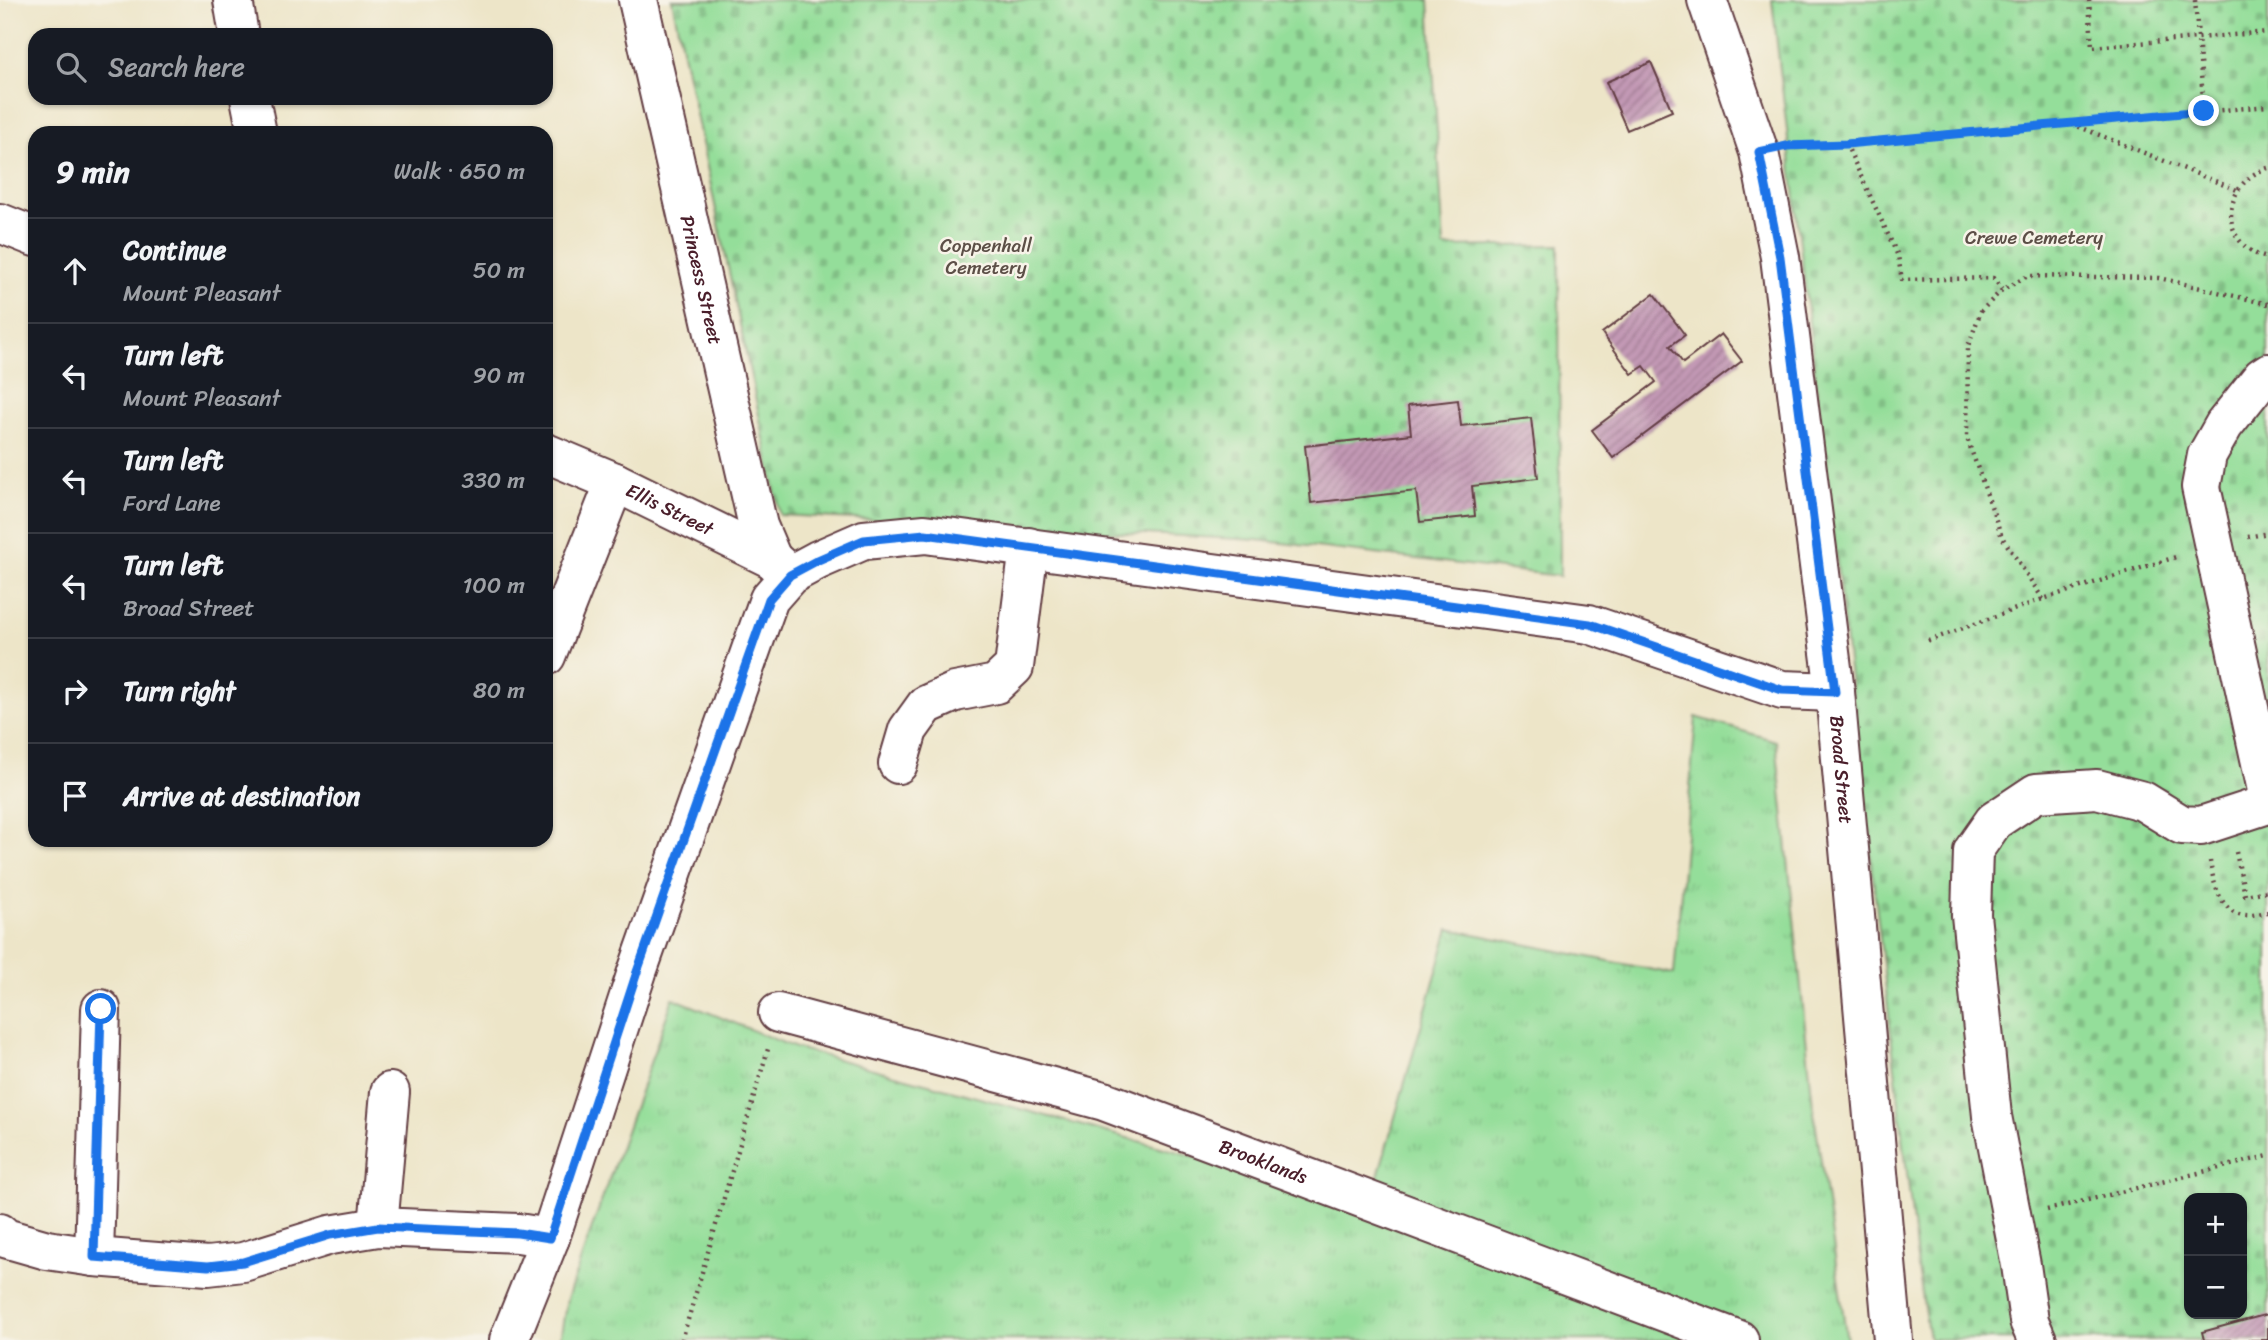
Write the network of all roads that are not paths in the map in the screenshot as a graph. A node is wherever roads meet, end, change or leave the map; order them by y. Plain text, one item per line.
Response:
1 (233, 0) edge
2 (638, 0) edge
3 (1707, 0) edge
4 (238, 28) edge
5 (251, 105) edge
6 (256, 126) edge
7 (0, 223) edge
8 (28, 234) edge
9 (2268, 373) edge
10 (553, 456) edge
11 (615, 482) junction
12 (1029, 547) junction
13 (781, 567) junction
14 (553, 638) edge
15 (1835, 692) junction
16 (898, 764) dead end
17 (2268, 795) edge
18 (2268, 804) edge
19 (101, 1009) dead end
20 (778, 1013) road end
21 (390, 1092) dead end
22 (378, 1227) junction
23 (0, 1233) edge
24 (550, 1238) junction
25 (94, 1257) junction
26 (509, 1340) edge
27 (1739, 1340) edge
28 (1893, 1340) edge
29 (2037, 1340) edge

1 - 4 street
2 - 13 street, Princess Street
3 - 15 street, Broad Street
5 - 6 street
7 - 8 street
9 - 17 street
10 - 11 street, Ellis Street
11 - 13 street, Ellis Street
11 - 14 street
12 - 13 street
12 - 15 street
12 - 16 street
13 - 24 street
15 - 28 street, Broad Street
18 - 29 street
19 - 25 street
20 - 27 street, Brooklands
21 - 22 street
22 - 24 street
22 - 25 street
23 - 25 street
24 - 26 street

